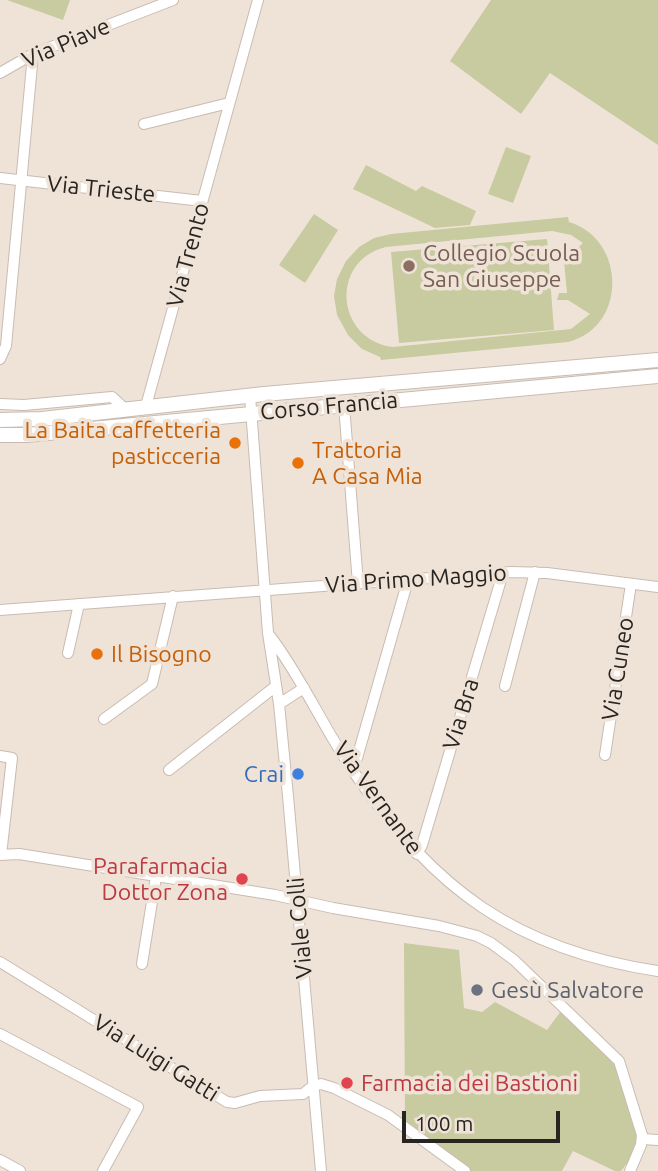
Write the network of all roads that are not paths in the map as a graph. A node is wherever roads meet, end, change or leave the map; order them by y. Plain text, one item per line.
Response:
1 (173, 0) edge
2 (258, 0) edge
3 (33, 54) junction
4 (0, 73) edge
5 (229, 103) junction
6 (144, 124) dead end
7 (0, 178) edge
8 (21, 180) junction
9 (202, 201) junction
10 (0, 359) edge
11 (658, 360) edge
12 (658, 376) edge
13 (250, 396) junction
14 (0, 404) edge
15 (344, 405) junction
16 (146, 406) junction
17 (124, 408) junction
18 (250, 413) junction
19 (0, 420) edge
20 (0, 435) edge
21 (535, 572) junction
22 (503, 573) junction
23 (408, 580) junction
24 (358, 584) junction
25 (631, 584) junction
26 (658, 587) edge
27 (264, 590) junction
28 (173, 596) junction
29 (79, 604) junction
30 (0, 610) edge
31 (268, 633) junction
32 (68, 653) dead end
33 (276, 686) junction
34 (505, 686) dead end
35 (304, 688) junction
36 (279, 704) junction
37 (104, 719) dead end
38 (605, 755) dead end
39 (0, 756) edge
40 (169, 770) dead end
41 (353, 772) junction
42 (416, 854) junction
43 (0, 855) edge
44 (156, 877) junction
45 (297, 901) junction
46 (0, 962) edge
47 (142, 964) dead end
48 (658, 971) edge
49 (0, 1034) edge
50 (313, 1086) junction
51 (643, 1139) junction
52 (658, 1140) edge
53 (0, 1160) edge
54 (20, 1171) edge
55 (103, 1171) edge
56 (321, 1171) edge
57 (465, 1171) edge
58 (630, 1171) edge

1 - 3 street, Via Piave
2 - 5 street, Via Trento
3 - 4 street, Via Piave
3 - 8 street
5 - 6 street
5 - 9 street, Via Trento
7 - 8 street, Via Trieste
8 - 9 street, Via Trieste
8 - 10 street
9 - 16 street, Via Trento
11 - 13 main road, Corso Francia
12 - 15 main road, Corso Francia
13 - 16 main road, Corso Francia
13 - 18 street, Viale Colli
14 - 17 street, Corso Francia
15 - 18 main road, Corso Francia
15 - 24 street
16 - 17 main road, Corso Francia
17 - 19 main road, Corso Francia
18 - 20 main road, Corso Francia
18 - 27 street, Viale Colli
19 - 20 main road
21 - 22 street, Via Primo Maggio
21 - 25 street, Via Primo Maggio
21 - 34 street
22 - 23 street, Via Primo Maggio
22 - 42 street, Via Bra
23 - 24 street, Via Primo Maggio
23 - 41 street
24 - 27 street, Via Primo Maggio
25 - 26 street, Via Primo Maggio
25 - 38 street, Via Cuneo
27 - 28 street, Via Primo Maggio
27 - 31 street, Viale Colli
28 - 29 street, Via Primo Maggio
28 - 37 street
29 - 30 street, Via Primo Maggio
29 - 32 street
31 - 33 street, Viale Colli
31 - 35 street, Via Vernante
33 - 36 street, Viale Colli
33 - 40 street
35 - 36 street
35 - 41 street, Via Vernante
36 - 45 street, Viale Colli
39 - 43 street
41 - 42 street, Via Vernante
42 - 48 street, Via Vernante
43 - 44 street
44 - 45 street
44 - 47 street
45 - 50 street, Viale Colli
45 - 51 street
46 - 50 street, Via Luigi Gatti
49 - 55 street
50 - 56 street, Viale Colli
50 - 57 street, Via Luigi Gatti
51 - 52 street
51 - 58 street
53 - 54 street

